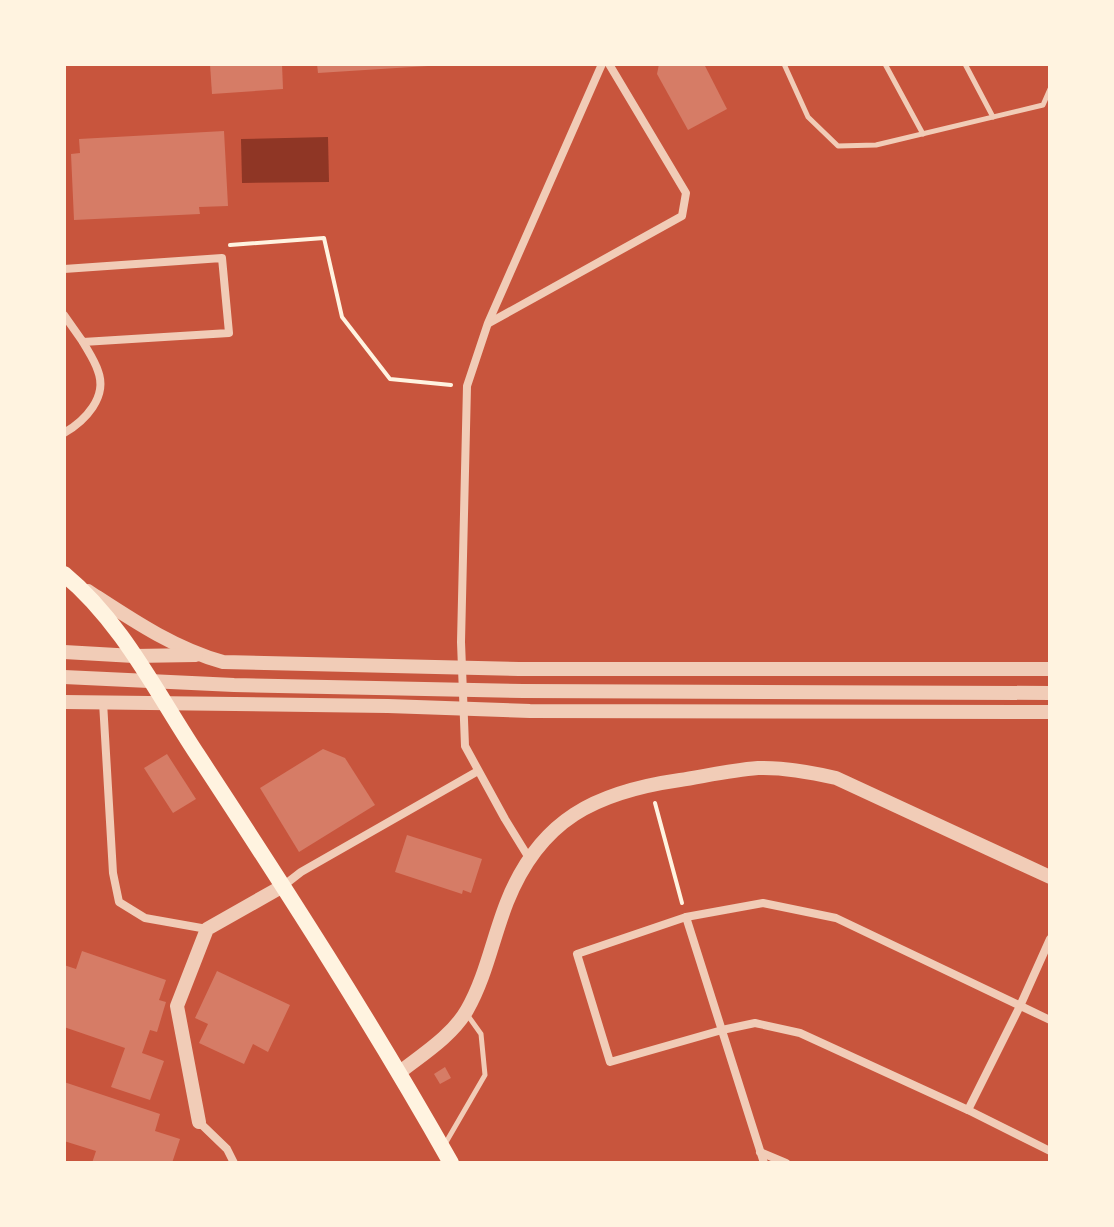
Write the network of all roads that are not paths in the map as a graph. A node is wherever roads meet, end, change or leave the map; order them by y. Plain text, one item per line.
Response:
1 (602, 64) edge
2 (609, 64) edge
3 (784, 64) edge
4 (885, 64) edge
5 (965, 64) edge
6 (1050, 89) edge
7 (993, 117) junction
8 (923, 134) junction
9 (64, 269) edge
10 (64, 315) edge
11 (488, 323) junction
12 (83, 342) junction
13 (64, 433) edge
14 (68, 577) edge
15 (64, 652) edge
16 (197, 655) junction
17 (134, 656) junction
18 (1050, 669) edge
19 (64, 677) edge
20 (1050, 691) edge
21 (64, 702) edge
22 (103, 702) junction
23 (167, 704) junction
24 (1050, 712) edge
25 (478, 771) junction
26 (529, 858) junction
27 (1050, 877) edge
28 (283, 886) junction
29 (686, 917) junction
30 (207, 929) junction
31 (1050, 939) edge
32 (1020, 1006) junction
33 (466, 1012) junction
34 (1050, 1020) edge
35 (722, 1030) junction
36 (400, 1072) junction
37 (968, 1110) junction
38 (199, 1122) joint
39 (1050, 1151) edge
40 (760, 1152) junction
41 (447, 1156) edge
42 (234, 1163) edge
43 (764, 1163) edge
44 (786, 1163) edge

1 - 11 street
2 - 11 street
3 - 8 lane
4 - 8 lane
5 - 7 lane
6 - 7 lane
7 - 8 lane
9 - 12 street
10 - 12 street
11 - 25 street
12 - 13 street
14 - 16 street
14 - 17 main road
15 - 17 street
16 - 17 street
16 - 18 street
17 - 23 main road
19 - 20 street
21 - 22 street
22 - 23 street
22 - 30 street
23 - 24 street
23 - 28 main road
25 - 26 street
25 - 28 street
26 - 27 street
26 - 33 street
28 - 30 street
28 - 36 main road
29 - 32 street
29 - 35 street
29 - 35 street
30 - 38 street
31 - 32 street
32 - 34 street
32 - 37 street
33 - 36 street
33 - 41 lane
35 - 37 street
35 - 40 street
36 - 41 main road
37 - 39 street
38 - 42 street
40 - 43 street
40 - 44 street

